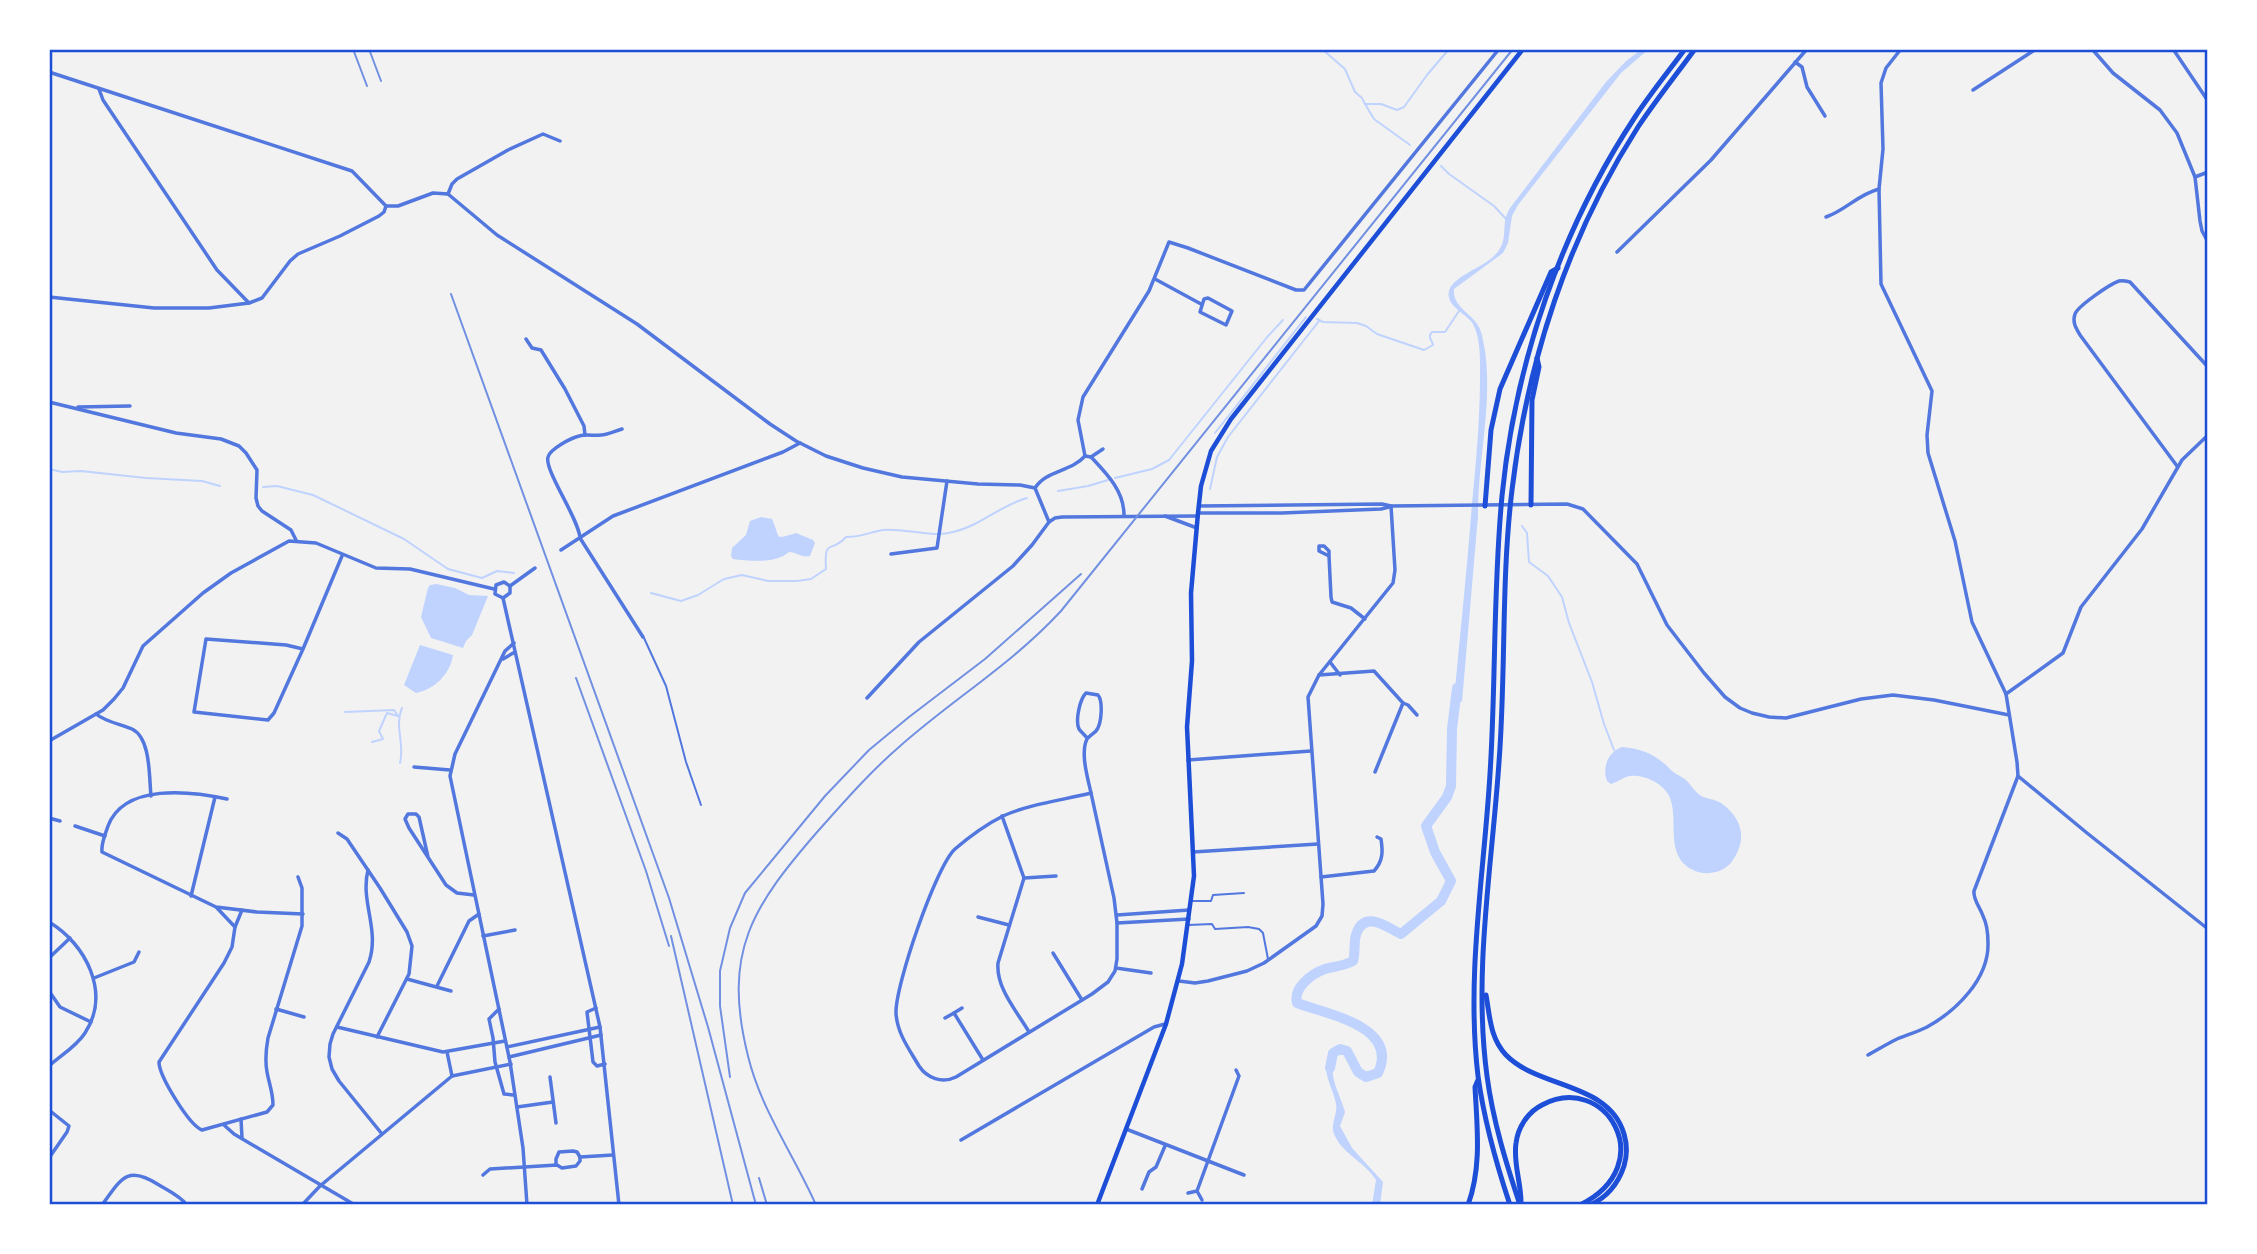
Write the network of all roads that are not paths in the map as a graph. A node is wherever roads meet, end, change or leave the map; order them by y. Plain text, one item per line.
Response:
1 (1499, 49) edge
2 (1523, 49) edge
3 (1685, 49) edge
4 (1695, 49) edge
5 (1807, 49) edge
6 (1901, 49) edge
7 (2036, 49) edge
8 (2092, 49) edge
9 (2173, 49) edge
10 (1795, 62) junction
11 (49, 72) edge
12 (99, 89) junction
13 (1973, 90) dead end
14 (2208, 101) edge
15 (1825, 116) dead end
16 (560, 141) dead end
17 (2208, 173) edge
18 (2195, 177) junction
19 (1879, 189) junction
20 (448, 194) junction
21 (386, 206) junction
22 (1826, 217) dead end
23 (2208, 242) edge
24 (1618, 252) dead end
25 (1558, 268) junction
26 (1155, 279) junction
27 (49, 297) edge
28 (249, 303) junction
29 (1201, 304) junction
30 (526, 339) dead end
31 (1537, 358) junction
32 (2208, 367) edge
33 (49, 402) edge
34 (130, 406) dead end
35 (73, 407) junction
36 (622, 429) dead end
37 (2208, 435) edge
38 (586, 436) junction
39 (800, 443) junction
40 (1103, 449) dead end
41 (1085, 456) junction
42 (1091, 457) junction
43 (2177, 467) junction
44 (947, 481) junction
45 (1035, 488) junction
46 (1531, 505) junction
47 (1199, 506) junction
48 (1238, 506) junction
49 (1282, 506) junction
50 (1391, 506) junction
51 (1483, 506) junction
52 (1238, 513) junction
53 (1282, 513) junction
54 (1124, 515) junction
55 (1198, 515) junction
56 (1163, 516) junction
57 (1049, 522) junction
58 (1197, 528) junction
59 (580, 538) junction
60 (296, 540) junction
61 (561, 550) dead end
62 (891, 554) dead end
63 (342, 556) junction
64 (1329, 556) dead end
65 (536, 568) dead end
66 (510, 586) junction
67 (494, 589) junction
68 (503, 598) junction
69 (1365, 619) junction
70 (643, 637) joint
71 (513, 643) junction
72 (303, 649) junction
73 (515, 652) junction
74 (1330, 662) junction
75 (500, 664) junction
76 (1319, 675) junction
77 (1340, 675) junction
78 (2006, 694) junction
79 (867, 698) dead end
80 (1403, 703) junction
81 (96, 714) junction
82 (1417, 715) dead end
83 (2009, 715) junction
84 (1087, 738) junction
85 (49, 741) edge
86 (1311, 751) junction
87 (1187, 760) junction
88 (414, 767) dead end
89 (450, 770) junction
90 (1374, 772) dead end
91 (2018, 776) junction
92 (1091, 793) junction
93 (151, 796) junction
94 (215, 797) junction
95 (227, 799) dead end
96 (701, 805) dead end
97 (1002, 816) junction
98 (49, 818) edge
99 (60, 821) dead end
100 (75, 826) dead end
101 (338, 833) dead end
102 (105, 836) junction
103 (1377, 837) dead end
104 (1318, 844) junction
105 (1193, 852) junction
106 (428, 857) junction
107 (368, 870) junction
108 (1056, 876) dead end
109 (298, 877) dead end
110 (1321, 877) junction
111 (1024, 878) junction
112 (1244, 893) dead end
113 (191, 895) junction
114 (474, 895) junction
115 (1192, 901) junction
116 (216, 907) junction
117 (242, 910) junction
118 (1191, 910) junction
119 (303, 914) junction
120 (479, 914) junction
121 (1116, 915) junction
122 (978, 916) dead end
123 (49, 922) edge
124 (1189, 922) junction
125 (1117, 923) junction
126 (1009, 925) junction
127 (234, 927) junction
128 (2208, 929) edge
129 (515, 930) dead end
130 (483, 936) junction
131 (70, 938) junction
132 (139, 952) dead end
133 (1053, 953) dead end
134 (49, 958) edge
135 (1269, 960) junction
136 (1116, 968) junction
137 (1151, 972) dead end
138 (93, 978) junction
139 (407, 979) junction
140 (1179, 981) junction
141 (1483, 983) junction
142 (437, 986) junction
143 (49, 991) edge
144 (452, 991) dead end
145 (1082, 1000) junction
146 (596, 1008) junction
147 (962, 1008) dead end
148 (276, 1009) junction
149 (499, 1009) junction
150 (954, 1013) junction
151 (304, 1017) dead end
152 (945, 1018) dead end
153 (90, 1022) junction
154 (1166, 1024) junction
155 (337, 1027) junction
156 (600, 1027) junction
157 (588, 1029) junction
158 (1150, 1030) junction
159 (1029, 1032) junction
160 (1163, 1033) junction
161 (601, 1035) junction
162 (377, 1037) junction
163 (590, 1039) junction
164 (505, 1041) junction
165 (493, 1042) junction
166 (507, 1047) junction
167 (447, 1052) junction
168 (1868, 1055) dead end
169 (509, 1057) junction
170 (982, 1060) junction
171 (511, 1064) junction
172 (605, 1065) junction
173 (49, 1066) edge
174 (497, 1066) junction
175 (1236, 1070) dead end
176 (1245, 1074) dead end
177 (452, 1076) junction
178 (1239, 1076) junction
179 (550, 1077) dead end
180 (1478, 1077) junction
181 (515, 1095) junction
182 (554, 1102) junction
183 (517, 1107) junction
184 (49, 1110) edge
185 (241, 1119) junction
186 (556, 1123) dead end
187 (224, 1125) junction
188 (1126, 1129) junction
189 (382, 1134) junction
190 (242, 1138) junction
191 (961, 1140) dead end
192 (1165, 1145) junction
193 (613, 1155) junction
194 (580, 1157) junction
195 (49, 1158) edge
196 (1207, 1160) junction
197 (556, 1165) junction
198 (525, 1167) junction
199 (482, 1175) dead end
200 (1244, 1175) dead end
201 (320, 1186) junction
202 (1142, 1189) dead end
203 (1197, 1191) junction
204 (1188, 1193) dead end
205 (1202, 1200) dead end
206 (102, 1205) edge
207 (187, 1205) edge
208 (302, 1205) edge
209 (355, 1205) edge
210 (527, 1205) edge
211 (619, 1205) edge
212 (1097, 1205) edge
213 (1468, 1205) edge
214 (1510, 1205) edge
215 (1521, 1205) edge
216 (1580, 1205) edge
217 (1590, 1205) edge

1 - 26 street
2 - 47 main road
3 - 25 highway
4 - 31 highway
5 - 10 street
6 - 19 street
7 - 13 street
8 - 18 street
9 - 14 street
10 - 15 street
10 - 24 street
11 - 12 street
12 - 21 street
12 - 28 street
16 - 20 street
17 - 18 street
18 - 23 street
19 - 22 street
19 - 78 street
20 - 21 street
20 - 39 street
21 - 28 street
25 - 51 highway
25 - 180 highway
26 - 29 street
26 - 41 street
27 - 28 street
29 - 29 street
30 - 38 street
31 - 46 highway
31 - 141 highway
32 - 43 street
33 - 35 street
34 - 35 street
35 - 60 street
36 - 38 street
37 - 43 street
38 - 59 street
39 - 44 street
39 - 59 street
40 - 42 street
41 - 42 street
41 - 45 street
42 - 54 street
43 - 78 street
44 - 45 street
44 - 62 street
45 - 57 street
46 - 51 street
46 - 83 street
47 - 48 street
47 - 55 main road
48 - 49 street
48 - 52 street
49 - 50 street
49 - 53 street
50 - 51 street
50 - 53 street
50 - 69 street
52 - 53 street
52 - 55 street
54 - 56 street
54 - 57 street
55 - 56 street
55 - 58 main road
56 - 58 street
57 - 79 street
58 - 87 main road
59 - 61 street
59 - 70 street
60 - 63 street
60 - 81 street
63 - 67 street
63 - 72 street
64 - 69 street
65 - 66 street
66 - 67 street
66 - 68 street
67 - 68 street
68 - 71 street
69 - 74 street
70 - 96 lane
71 - 73 street
71 - 75 street
72 - 72 street
73 - 75 street
73 - 146 street
74 - 76 street
74 - 77 street
75 - 89 street
76 - 77 street
76 - 86 street
77 - 80 street
78 - 83 street
80 - 82 street
80 - 90 street
81 - 85 street
81 - 93 street
83 - 91 street
84 - 84 street
84 - 92 street
86 - 87 street
86 - 104 street
87 - 105 main road
88 - 89 street
89 - 114 street
91 - 128 street
91 - 168 street
92 - 97 street
92 - 121 street
93 - 94 street
93 - 102 street
94 - 95 street
94 - 113 street
97 - 111 street
97 - 170 street
98 - 99 street
100 - 102 street
101 - 107 street
102 - 113 street
103 - 110 street
104 - 105 street
104 - 110 street
105 - 115 main road
106 - 106 street
106 - 114 street
107 - 139 street
107 - 155 street
108 - 111 street
109 - 119 street
110 - 135 street
111 - 126 street
112 - 115 lane
113 - 116 street
114 - 120 street
115 - 118 main road
116 - 117 street
116 - 127 street
117 - 119 street
117 - 127 street
118 - 121 street
118 - 124 main road
119 - 148 street
120 - 130 street
120 - 142 street
121 - 125 street
122 - 126 street
123 - 131 street
124 - 125 street
124 - 135 lane
124 - 140 main road
125 - 136 street
126 - 159 street
127 - 187 street
129 - 130 street
130 - 149 street
131 - 134 street
131 - 138 street
132 - 138 street
133 - 145 street
135 - 140 street
136 - 137 street
136 - 145 street
138 - 153 street
139 - 142 street
139 - 162 street
140 - 154 main road
141 - 215 highway
141 - 217 highway
142 - 144 street
143 - 153 street
145 - 159 street
146 - 156 street
146 - 157 street
147 - 150 street
148 - 151 street
148 - 185 street
149 - 164 street
149 - 165 street
150 - 152 street
150 - 170 street
153 - 173 street
154 - 158 street
154 - 160 main road
155 - 162 street
155 - 189 street
156 - 157 street
156 - 161 street
157 - 163 street
157 - 166 street
158 - 160 street
158 - 191 street
159 - 170 street
160 - 188 main road
161 - 163 street
161 - 172 street
162 - 167 street
163 - 169 street
163 - 172 street
164 - 165 street
164 - 166 street
165 - 167 street
165 - 174 street
166 - 169 street
167 - 177 street
169 - 171 street
171 - 174 street
171 - 181 street
172 - 193 street
174 - 177 street
174 - 181 street
175 - 178 street
176 - 178 street
177 - 189 street
178 - 196 street
179 - 182 street
180 - 213 highway
180 - 214 highway
181 - 183 street
182 - 183 street
182 - 186 street
183 - 198 street
184 - 195 street
185 - 187 street
185 - 190 street
187 - 190 street
188 - 192 street
188 - 212 main road
189 - 201 street
190 - 201 street
192 - 196 street
192 - 202 street
193 - 194 street
193 - 211 street
194 - 197 street
194 - 197 street
196 - 200 street
196 - 203 street
197 - 198 street
198 - 199 street
198 - 210 street
201 - 208 street
201 - 209 street
203 - 204 street
203 - 205 street
206 - 207 street
215 - 216 highway

